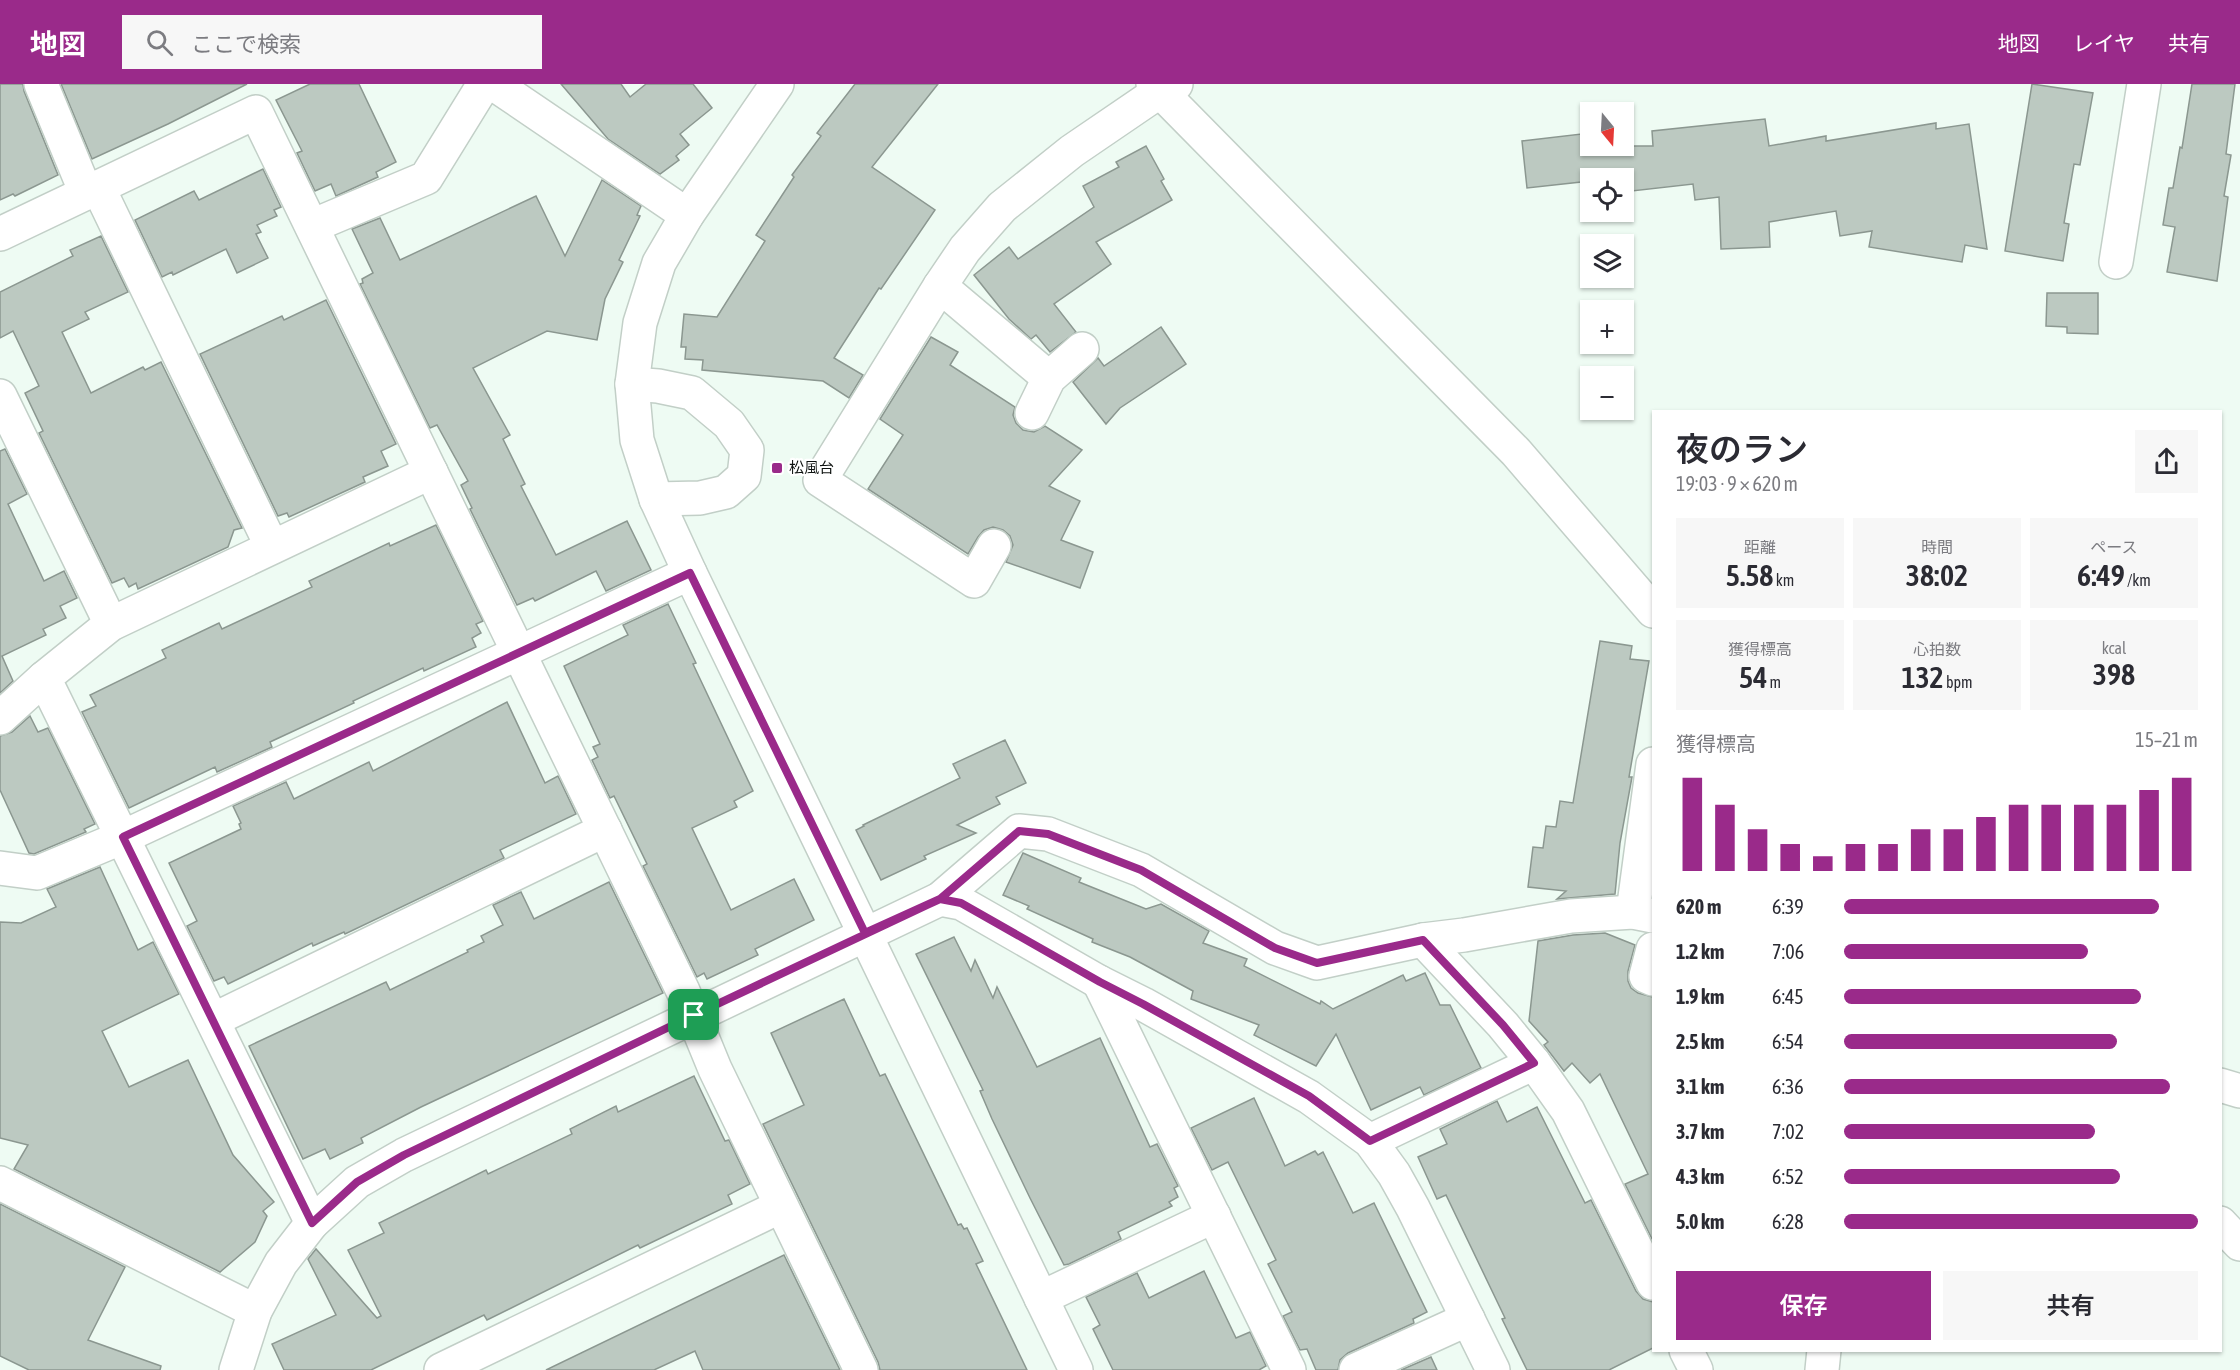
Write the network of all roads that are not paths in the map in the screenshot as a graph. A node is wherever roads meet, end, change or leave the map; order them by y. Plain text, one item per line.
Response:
1 (41, 84) edge
2 (484, 84) edge
3 (494, 84) edge
4 (777, 84) edge
5 (2144, 84) edge
6 (1163, 86) edge
7 (92, 190) junction
8 (687, 216) junction
9 (312, 226) junction
10 (0, 234) edge
11 (2116, 262) dead end
12 (940, 286) junction
13 (1082, 349) dead end
14 (1049, 378) junction
15 (632, 384) junction
16 (0, 396) edge
17 (1032, 413) dead end
18 (431, 472) junction
19 (656, 499) junction
20 (994, 546) dead end
21 (272, 548) junction
22 (690, 573) junction
23 (1652, 610) edge
24 (111, 624) junction
25 (518, 653) junction
26 (44, 678) junction
27 (0, 718) edge
28 (1652, 779) edge
29 (604, 830) junction
30 (123, 837) junction
31 (0, 868) edge
32 (940, 899) junction
33 (1643, 914) edge
34 (865, 933) junction
35 (1423, 940) junction
36 (1652, 953) edge
37 (1652, 979) edge
38 (1100, 982) junction
39 (694, 1015) junction
40 (213, 1020) junction
41 (1534, 1063) junction
42 (2222, 1086) edge
43 (2240, 1091) edge
44 (1370, 1141) junction
45 (0, 1183) edge
46 (782, 1206) junction
47 (1214, 1216) junction
48 (312, 1223) junction
49 (2222, 1225) edge
50 (2240, 1244) edge
51 (1652, 1281) edge
52 (1041, 1298) junction
53 (255, 1311) junction
54 (1468, 1319) junction
55 (1687, 1352) edge
56 (1824, 1352) edge
57 (236, 1370) edge
58 (441, 1370) edge
59 (861, 1370) edge
60 (1076, 1370) edge
61 (1289, 1370) edge
62 (1356, 1370) edge
63 (1492, 1370) edge
64 (1696, 1370) edge
65 (1822, 1370) edge

1 - 7 street
2 - 9 street
3 - 8 street
4 - 8 street
5 - 11 street
6 - 12 street
6 - 23 street
7 - 9 street
7 - 10 street
7 - 21 street
8 - 15 street
9 - 18 street
12 - 14 street
12 - 20 street
13 - 14 street
14 - 17 street
15 - 19 street
15 - 19 street
16 - 24 street
18 - 21 street
18 - 25 street
19 - 22 street
21 - 24 street
22 - 25 street
22 - 34 street
24 - 26 street
25 - 29 street
25 - 30 street
26 - 27 street
26 - 30 street
28 - 33 street
29 - 39 street
29 - 40 street
30 - 31 street
30 - 40 street
32 - 34 street
32 - 35 street
32 - 38 street
33 - 35 street
34 - 39 street
34 - 52 street
35 - 41 street
36 - 37 street
38 - 44 street
38 - 47 street
39 - 46 street
39 - 48 street
40 - 48 street
41 - 44 street
41 - 51 street
42 - 43 street
44 - 54 street
45 - 53 street
46 - 58 street
46 - 59 street
47 - 52 street
47 - 61 street
48 - 53 street
49 - 50 street
52 - 60 street
53 - 57 street
54 - 62 street
54 - 63 street
55 - 64 street
56 - 65 street

